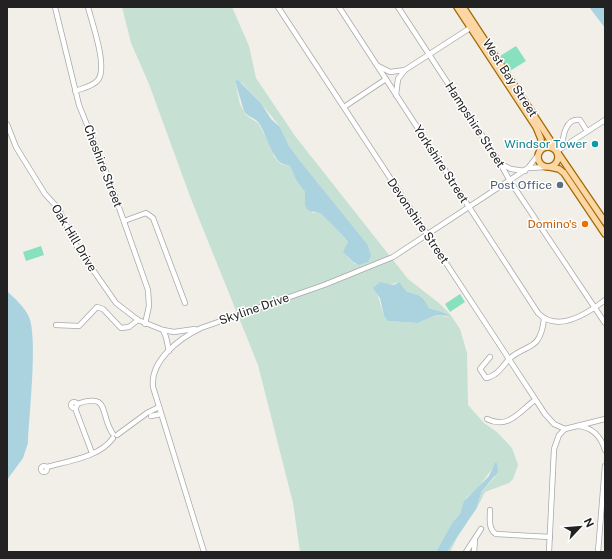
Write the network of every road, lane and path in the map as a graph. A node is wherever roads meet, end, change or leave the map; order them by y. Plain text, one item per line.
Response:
1 (55, 7) edge
2 (88, 7) edge
3 (278, 7) edge
4 (339, 7) edge
5 (398, 7) edge
6 (457, 7) edge
7 (463, 7) edge
8 (470, 28) junction
9 (429, 54) junction
10 (376, 65) junction
11 (405, 70) junction
12 (386, 79) junction
13 (75, 91) junction
14 (396, 95) junction
15 (344, 107) junction
16 (605, 120) edge
17 (7, 124) edge
18 (588, 131) junction
19 (12, 139) junction
20 (7, 141) edge
21 (563, 147) junction
22 (557, 151) junction
23 (539, 153) junction
24 (500, 163) junction
25 (548, 167) junction
26 (526, 170) junction
27 (510, 181) junction
28 (469, 208) junction
29 (124, 221) junction
30 (605, 222) edge
31 (605, 234) edge
32 (428, 235) junction
33 (605, 300) edge
34 (185, 303) dead end
35 (595, 308) junction
36 (138, 320) junction
37 (544, 320) junction
38 (145, 324) junction
39 (605, 324) edge
40 (56, 325) dead end
41 (201, 328) junction
42 (163, 330) junction
43 (169, 351) junction
44 (490, 357) dead end
45 (509, 360) junction
46 (536, 400) junction
47 (159, 407) junction
48 (161, 414) junction
49 (149, 415) junction
50 (487, 419) dead end
51 (605, 419) edge
52 (575, 425) junction
53 (564, 429) junction
54 (114, 436) junction
55 (605, 450) edge
56 (92, 453) junction
57 (605, 466) edge
58 (47, 468) dead end
59 (490, 510) dead end
60 (482, 529) dead end
61 (550, 537) junction
62 (475, 538) junction
63 (599, 550) edge
64 (204, 552) edge
65 (466, 552) edge
66 (474, 552) edge
67 (549, 552) edge

1 - 13 street, Cheshire Street
2 - 13 street
3 - 15 street, Devonshire Street
4 - 10 street, Yorkshire Street
5 - 9 street, Hampshire Street
6 - 8 main road, West Bay Street
7 - 22 main road, West Bay Street
8 - 9 street
8 - 23 main road, West Bay Street
9 - 11 street
9 - 24 street, Hampshire Street
10 - 11 street
10 - 12 street, Yorkshire Street
11 - 14 street
12 - 14 street, Yorkshire Street
12 - 15 street
13 - 29 street, Cheshire Street
14 - 28 street, Yorkshire Street
15 - 32 street, Devonshire Street
16 - 18 street
17 - 19 street, Oak Hill Drive
18 - 21 street
18 - 21 street
19 - 20 street
19 - 36 street, Oak Hill Drive
21 - 22 street
22 - 23 main road
22 - 25 main road
22 - 30 main road, West Bay Street
23 - 25 main road
23 - 26 street, Skyline Drive
24 - 26 street
24 - 27 street, Hampshire Street
25 - 26 street
25 - 31 main road
26 - 27 street, Skyline Drive
27 - 28 street, Skyline Drive
27 - 35 street, Hampshire Street
28 - 32 street, Skyline Drive
28 - 37 street, Yorkshire Street
29 - 34 street
29 - 38 street, Cheshire Street
32 - 41 street, Skyline Drive
32 - 45 street, Devonshire Street
33 - 35 street
35 - 37 street
35 - 39 street, Hampshire Street
36 - 38 street, Oak Hill Drive
36 - 40 street
37 - 45 street
38 - 42 street, Oak Hill Drive
41 - 42 street, Oak Hill Drive
41 - 43 street, Skyline Drive
42 - 43 street
43 - 47 street, Skyline Drive
44 - 45 street
45 - 46 street, Devonshire Street
46 - 50 street
46 - 53 street, Devonshire Street
47 - 48 street, Skyline Drive
47 - 49 street
48 - 49 street
48 - 64 street, Skyline Drive
49 - 54 street
51 - 52 street
52 - 53 street
52 - 55 street
53 - 61 street
54 - 56 street
54 - 56 street
56 - 58 street
57 - 63 street
59 - 61 street
60 - 62 street
61 - 67 street
62 - 65 street
62 - 66 street

